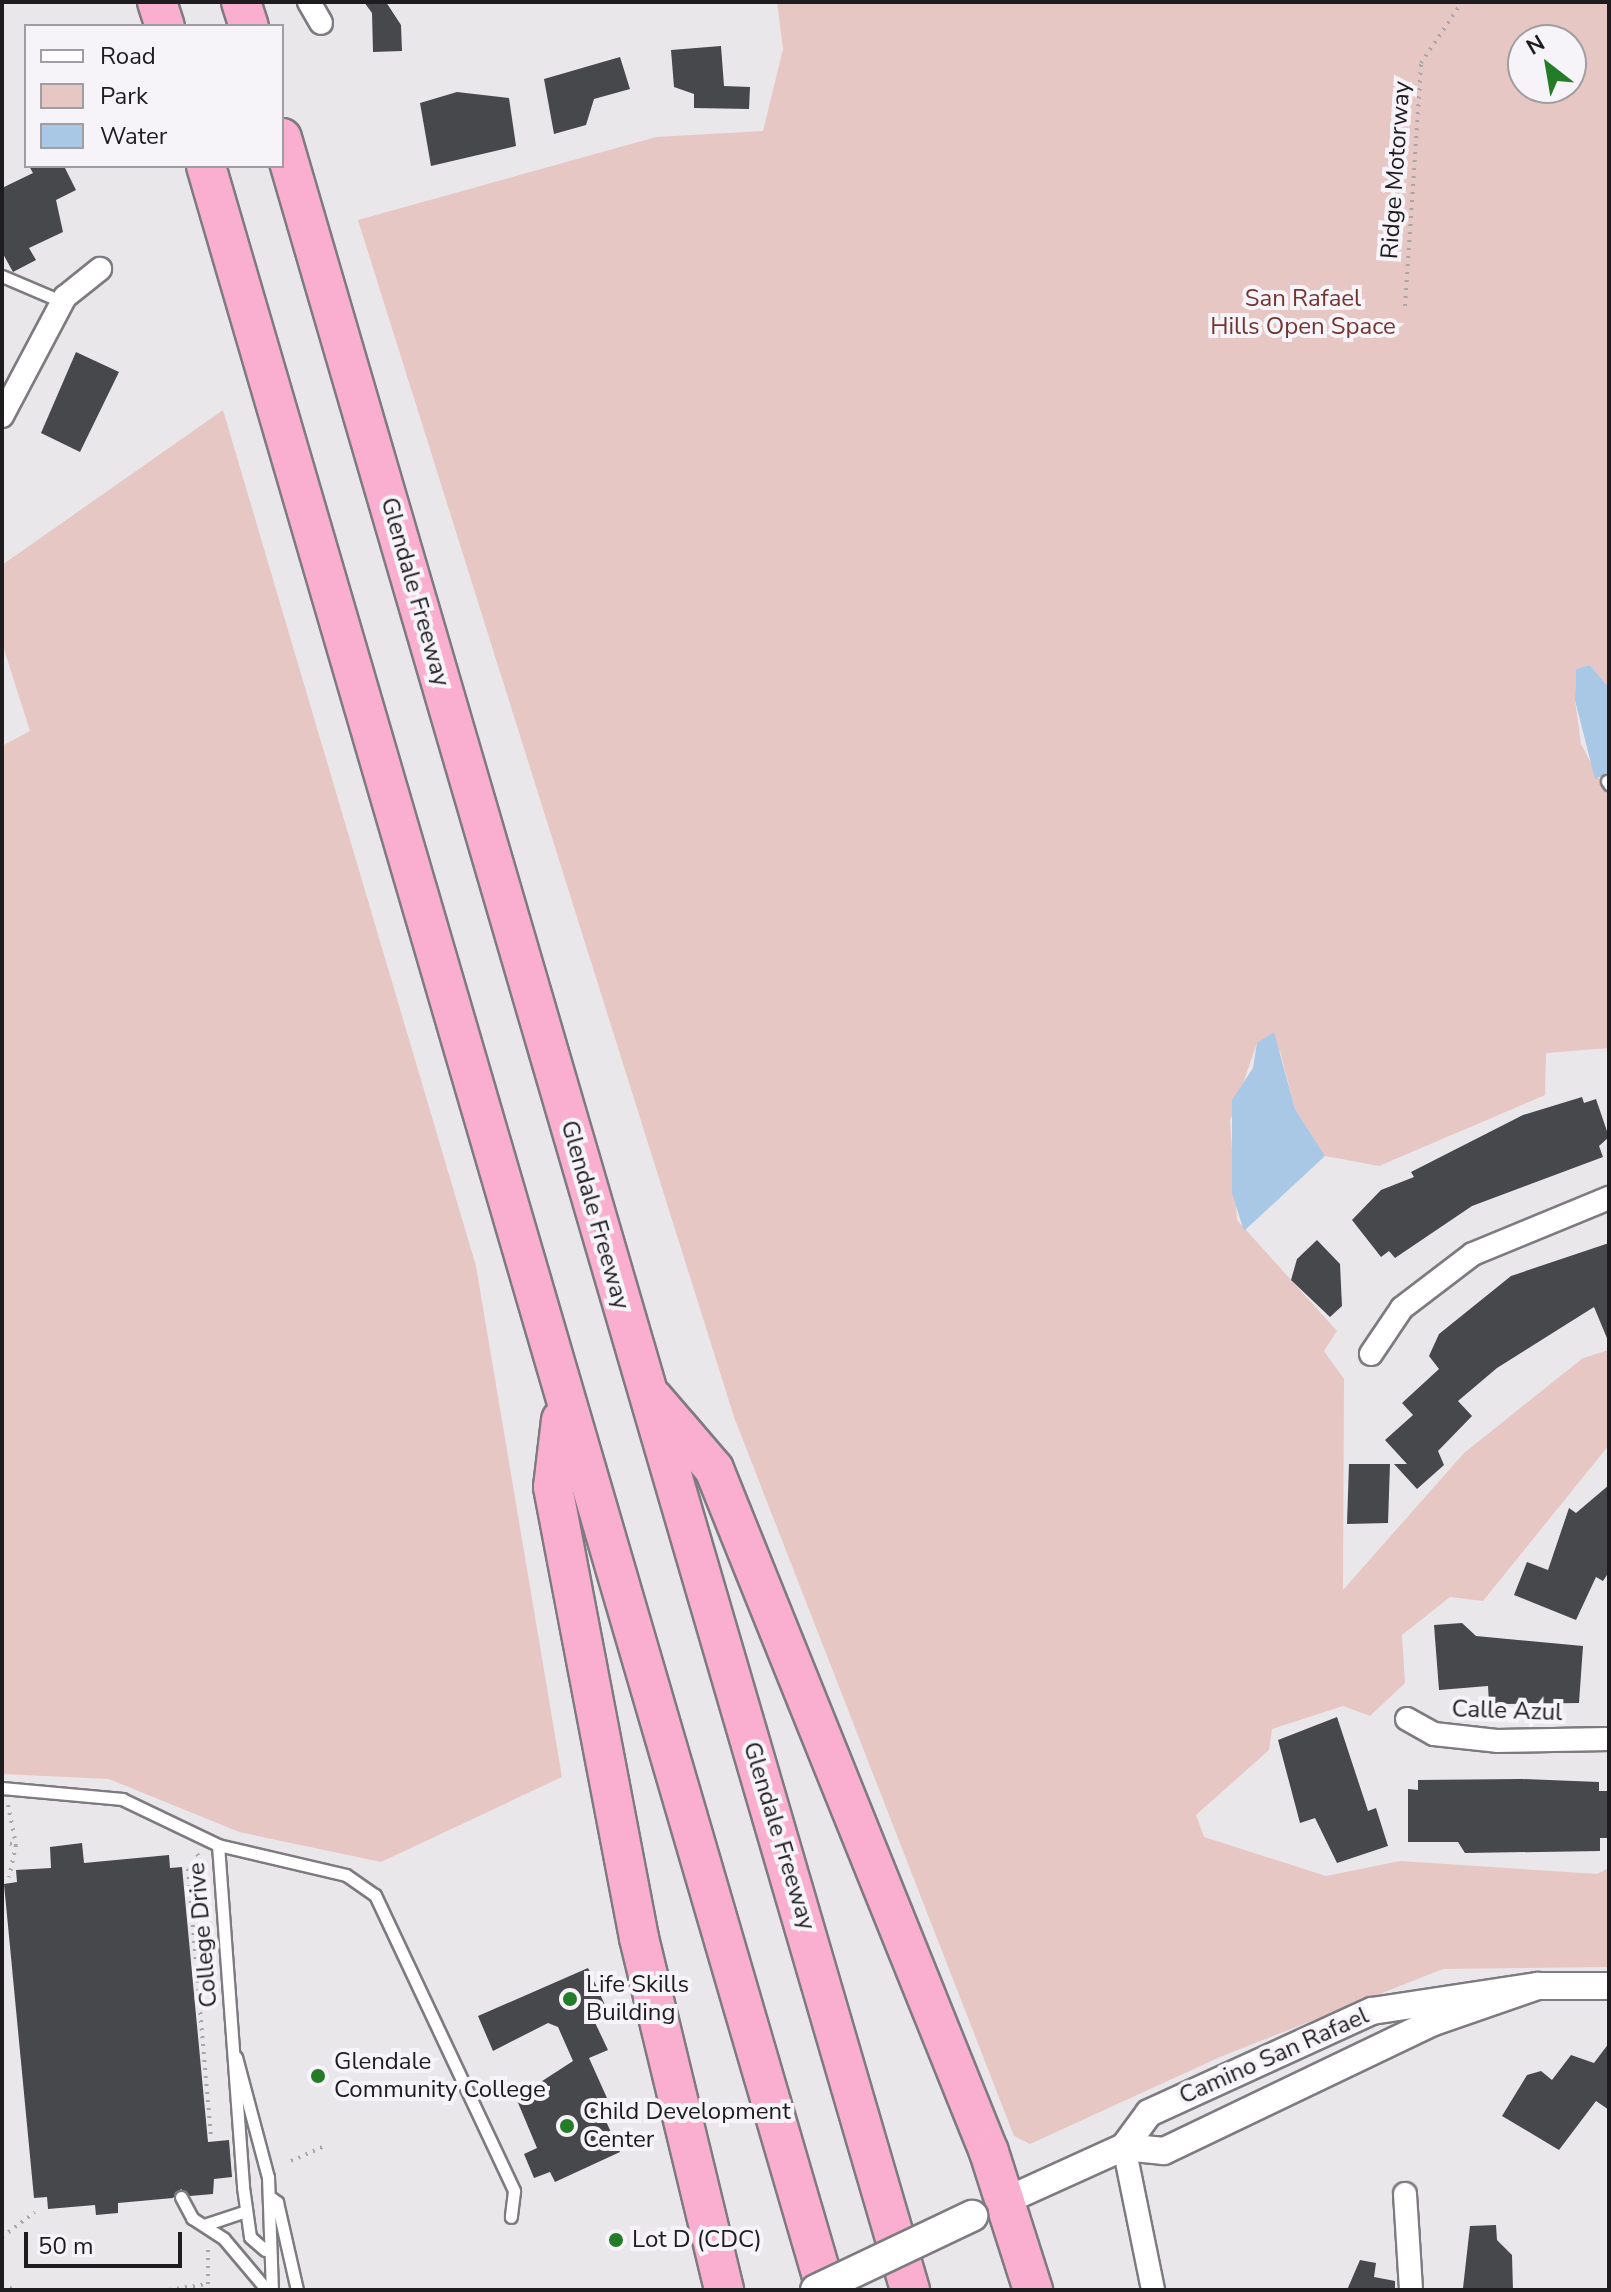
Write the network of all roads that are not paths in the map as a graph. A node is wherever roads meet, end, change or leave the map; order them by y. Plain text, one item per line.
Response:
1 (157, 2) edge
2 (241, 2) edge
3 (309, 2) edge
4 (321, 23) dead end
5 (164, 24) edge
6 (248, 24) edge
7 (284, 145) edge
8 (207, 168) edge
9 (100, 269) dead end
10 (2, 276) edge
11 (63, 302) junction
12 (2, 416) edge
13 (1609, 1198) edge
14 (1371, 1354) dead end
15 (645, 1387) junction
16 (563, 1405) junction
17 (1407, 1719) dead end
18 (1609, 1739) edge
19 (2, 1788) edge
20 (218, 1845) junction
21 (1538, 1986) junction
22 (1609, 1986) edge
23 (236, 2057) junction
24 (1124, 2147) junction
25 (1405, 2194) dead end
26 (269, 2196) junction
27 (181, 2197) dead end
28 (1007, 2200) junction
29 (246, 2211) junction
30 (972, 2216) dead end
31 (511, 2217) dead end
32 (204, 2225) junction
33 (265, 2250) junction
34 (269, 2290) edge
35 (297, 2290) edge
36 (724, 2290) edge
37 (816, 2290) edge
38 (826, 2290) edge
39 (910, 2290) edge
40 (1033, 2290) edge
41 (1153, 2290) edge
42 (1411, 2290) edge

1 - 5 highway
2 - 6 highway
3 - 4 street
7 - 15 highway, Glendale Freeway
8 - 16 highway
9 - 11 street
10 - 11 lane
11 - 12 street
13 - 14 street
15 - 28 highway
15 - 39 highway, Glendale Freeway
16 - 36 highway
16 - 38 highway
17 - 18 street, Calle Azul
19 - 20 lane, College Drive
20 - 23 lane, College Drive
20 - 31 lane
21 - 22 street, Camino San Rafael
21 - 24 street, Camino San Rafael
21 - 24 street, Camino San Rafael
23 - 26 lane, College Drive
23 - 29 lane, College Drive
24 - 28 street, Camino San Rafael
24 - 41 street
25 - 42 street
26 - 33 lane, College Drive
26 - 35 lane
27 - 32 lane
28 - 40 highway
29 - 32 lane
29 - 33 lane, College Drive
30 - 37 main road, bridge
32 - 34 lane
33 - 34 lane, College Drive

